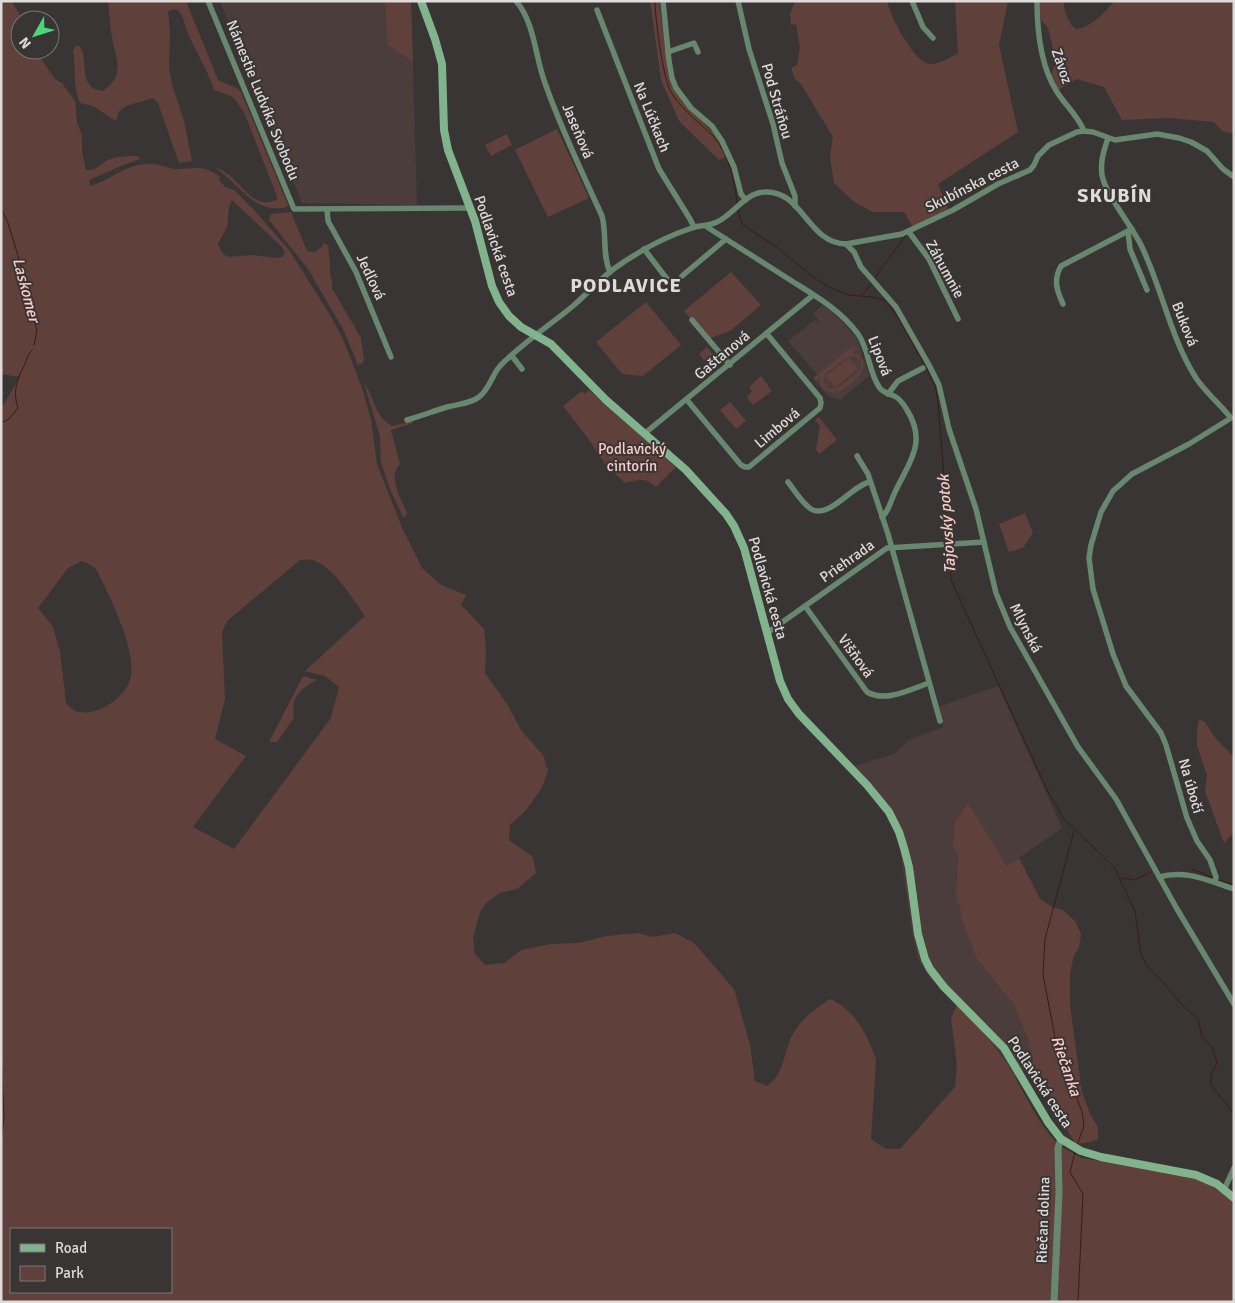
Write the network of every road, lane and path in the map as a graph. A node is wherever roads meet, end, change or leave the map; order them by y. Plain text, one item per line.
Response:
1 (208, 1) edge
2 (421, 1) edge
3 (516, 1) edge
4 (663, 1) edge
5 (738, 1) edge
6 (912, 1) edge
7 (1037, 1) edge
8 (597, 10) dead end
9 (933, 38) dead end
10 (668, 52) junction
11 (698, 52) dead end
12 (1084, 131) junction
13 (1108, 138) junction
14 (1234, 177) edge
15 (743, 203) junction
16 (795, 206) junction
17 (470, 208) junction
18 (327, 209) junction
19 (694, 227) junction
20 (707, 227) junction
21 (1130, 230) junction
22 (909, 232) junction
23 (726, 239) junction
24 (846, 244) junction
25 (644, 249) junction
26 (610, 272) junction
27 (682, 276) dead end
28 (674, 288) dead end
29 (1147, 290) dead end
30 (813, 295) junction
31 (1063, 304) dead end
32 (958, 318) dead end
33 (692, 320) dead end
34 (767, 334) junction
35 (537, 335) junction
36 (512, 356) junction
37 (391, 358) dead end
38 (730, 365) junction
39 (923, 368) dead end
40 (522, 369) dead end
41 (888, 394) junction
42 (687, 400) junction
43 (1231, 418) joint
44 (408, 420) dead end
45 (645, 433) junction
46 (857, 456) dead end
47 (788, 482) dead end
48 (870, 482) junction
49 (882, 517) junction
50 (984, 542) junction
51 (891, 547) junction
52 (805, 606) junction
53 (767, 633) junction
54 (929, 683) junction
55 (940, 721) dead end
56 (1160, 877) junction
57 (1215, 880) junction
58 (1234, 889) edge
59 (1234, 1004) edge
60 (1061, 1139) junction
61 (1234, 1168) edge
62 (1224, 1190) junction
63 (1234, 1198) edge
64 (1054, 1302) edge

1 - 18 street, Námestie Ludvíka Svobodu
2 - 17 main road, Podlavická cesta
3 - 26 street, Jaseňová
4 - 10 street
5 - 16 street, Pod Stráňou
6 - 9 street
7 - 12 street, Závoz
8 - 19 street, Na Lúčkach
10 - 11 street
10 - 15 street
12 - 13 street
12 - 22 street, Skubínska cesta
13 - 14 street
13 - 21 street, Buková
15 - 16 street, Skubínska cesta
15 - 20 street
16 - 24 street, Skubínska cesta
17 - 18 street
17 - 35 main road, Podlavická cesta
18 - 37 street, Jedľová
19 - 20 street
19 - 25 street
20 - 23 street, Lipová
21 - 29 street, Buková
21 - 31 street
21 - 43 street, Buková
22 - 24 street, Skubínska cesta
22 - 32 street, Záhumnie
23 - 27 street
23 - 30 street, Lipová
24 - 50 street, Mlynská
25 - 26 street
25 - 28 street
26 - 35 street
30 - 34 street, Gaštanová
30 - 41 street, Lipová
33 - 38 street
34 - 38 street, Gaštanová
34 - 42 street, Limbová
35 - 36 street
35 - 45 main road, Podlavická cesta
36 - 40 street
36 - 44 street
38 - 42 street, Gaštanová
39 - 41 street
41 - 49 street, Lipová
42 - 45 street, Gaštanová
43 - 57 street, Na úbočí
45 - 53 main road, Podlavická cesta
46 - 48 street
47 - 48 street
48 - 49 street
49 - 51 street
50 - 51 street, Priehrada
50 - 56 street, Mlynská
51 - 52 street, Priehrada
51 - 54 street
52 - 53 street, Priehrada
52 - 54 street, Višňová
53 - 60 main road, Podlavická cesta
54 - 55 street
56 - 57 street
56 - 59 street, Mlynská
57 - 58 street
60 - 62 main road, Podlavická cesta
60 - 64 street, Riečan dolina
61 - 62 street
62 - 63 main road, Podlavická cesta

